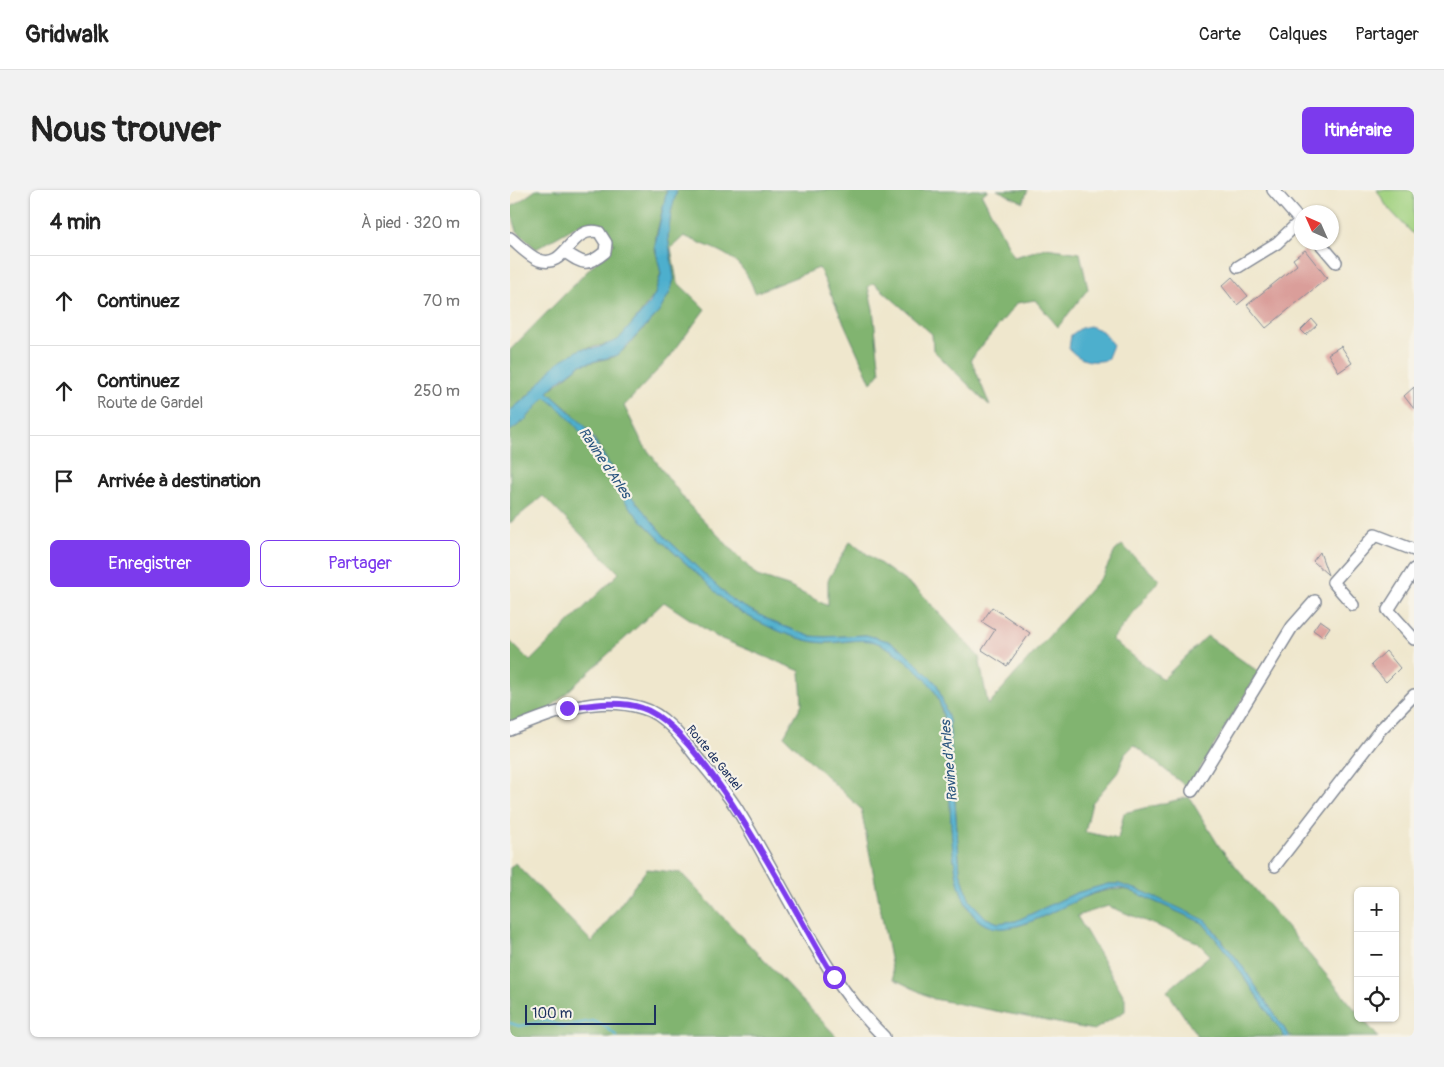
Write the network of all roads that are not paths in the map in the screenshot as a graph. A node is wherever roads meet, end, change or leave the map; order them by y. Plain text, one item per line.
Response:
1 (1273, 190) edge
2 (1294, 214) edge
3 (1294, 228) edge
4 (510, 238) edge
5 (1326, 250) edge
6 (565, 252) dead end
7 (1336, 262) dead end
8 (1238, 267) dead end
9 (1414, 550) edge
10 (1414, 569) edge
11 (1315, 601) dead end
12 (1353, 605) dead end
13 (1414, 639) edge
14 (1414, 694) edge
15 (510, 730) edge
16 (1192, 792) dead end
17 (1275, 866) dead end
18 (884, 1037) edge

1 - 2 street
3 - 8 street
4 - 6 street
5 - 7 street
9 - 12 street
10 - 13 street
11 - 16 street
14 - 17 street
15 - 18 street, Route de Gardel

